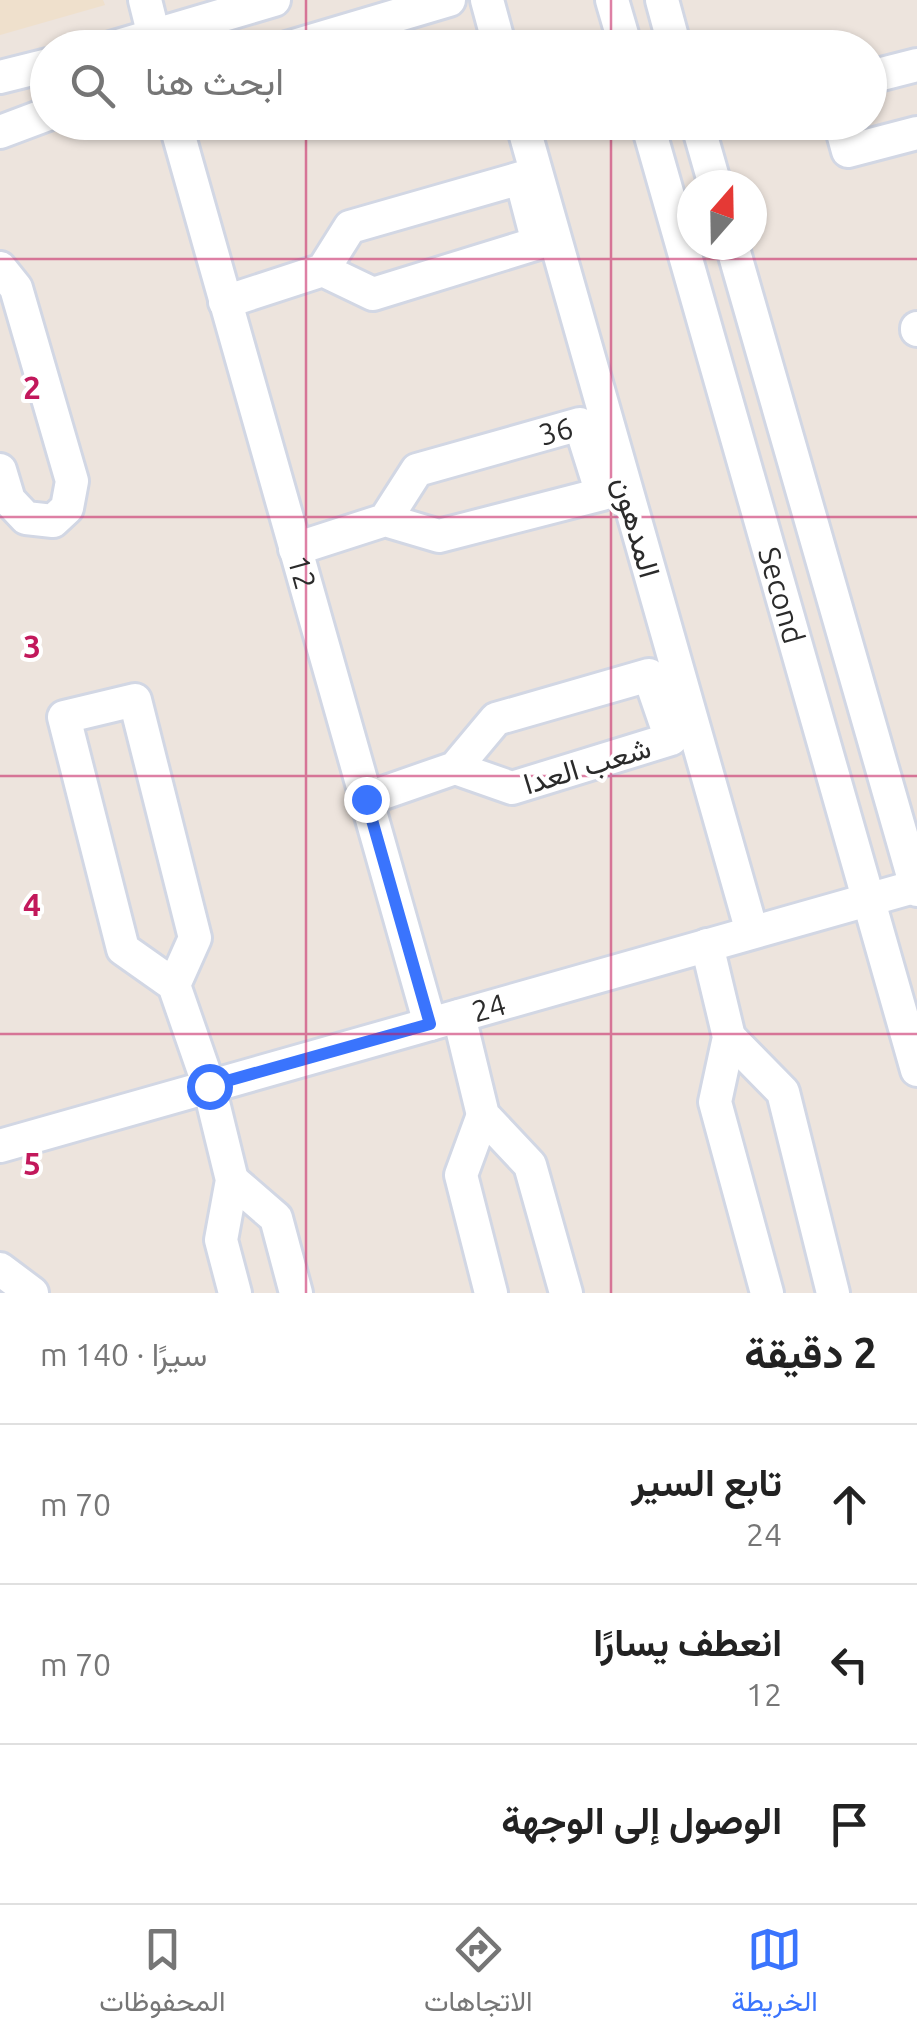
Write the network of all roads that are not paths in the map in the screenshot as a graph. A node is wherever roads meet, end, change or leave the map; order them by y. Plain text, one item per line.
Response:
1 (145, 0) edge
2 (274, 0) edge
3 (450, 0) edge
4 (487, 0) edge
5 (612, 0) edge
6 (662, 0) edge
7 (153, 30) edge
8 (190, 30) edge
9 (348, 30) edge
10 (495, 30) edge
11 (621, 30) edge
12 (670, 30) edge
13 (917, 65) edge
14 (30, 69) edge
15 (887, 73) edge
16 (0, 77) edge
17 (30, 121) edge
18 (0, 132) edge
19 (917, 133) edge
20 (180, 140) edge
21 (527, 140) edge
22 (652, 140) edge
23 (702, 140) edge
24 (845, 140) edge
25 (711, 170) edge
26 (736, 260) edge
27 (0, 268) edge
28 (323, 270) junction
29 (226, 302) junction
30 (0, 470) edge
31 (385, 520) junction
32 (296, 549) junction
33 (455, 768) junction
34 (366, 799) junction
35 (917, 887) edge
36 (866, 900) junction
37 (752, 932) junction
38 (707, 946) junction
39 (174, 985) junction
40 (444, 1020) junction
41 (729, 1037) junction
42 (917, 1070) edge
43 (209, 1086) junction
44 (483, 1115) junction
45 (0, 1146) edge
46 (232, 1180) junction
47 (0, 1268) edge
48 (32, 1293) edge
49 (235, 1293) edge
50 (296, 1293) edge
51 (491, 1293) edge
52 (566, 1293) edge
53 (767, 1293) edge
54 (833, 1293) edge

1 - 7 street
2 - 8 street
3 - 9 street
4 - 10 street
5 - 11 street
6 - 12 street
13 - 15 street
14 - 16 street
17 - 18 street
19 - 24 street
20 - 29 street, 12
21 - 37 street, المدهون
22 - 36 street, Second
23 - 25 street
26 - 35 street, Second
27 - 30 street
28 - 28 street
28 - 29 street
29 - 32 street, 12
31 - 31 street, 36
31 - 32 street
32 - 34 street, 12
33 - 33 street, شعب العدا
33 - 34 street
34 - 40 street, 12
35 - 36 street, 24
36 - 37 street, 24
36 - 42 street, Second
37 - 38 street, 24
38 - 40 street, 24
38 - 41 street
39 - 39 street
39 - 43 street
40 - 43 street, 24
40 - 44 street, 12
41 - 53 street
41 - 54 street
43 - 45 street, 24
43 - 46 street
44 - 51 street
44 - 52 street
46 - 49 street
46 - 50 street
47 - 48 street

